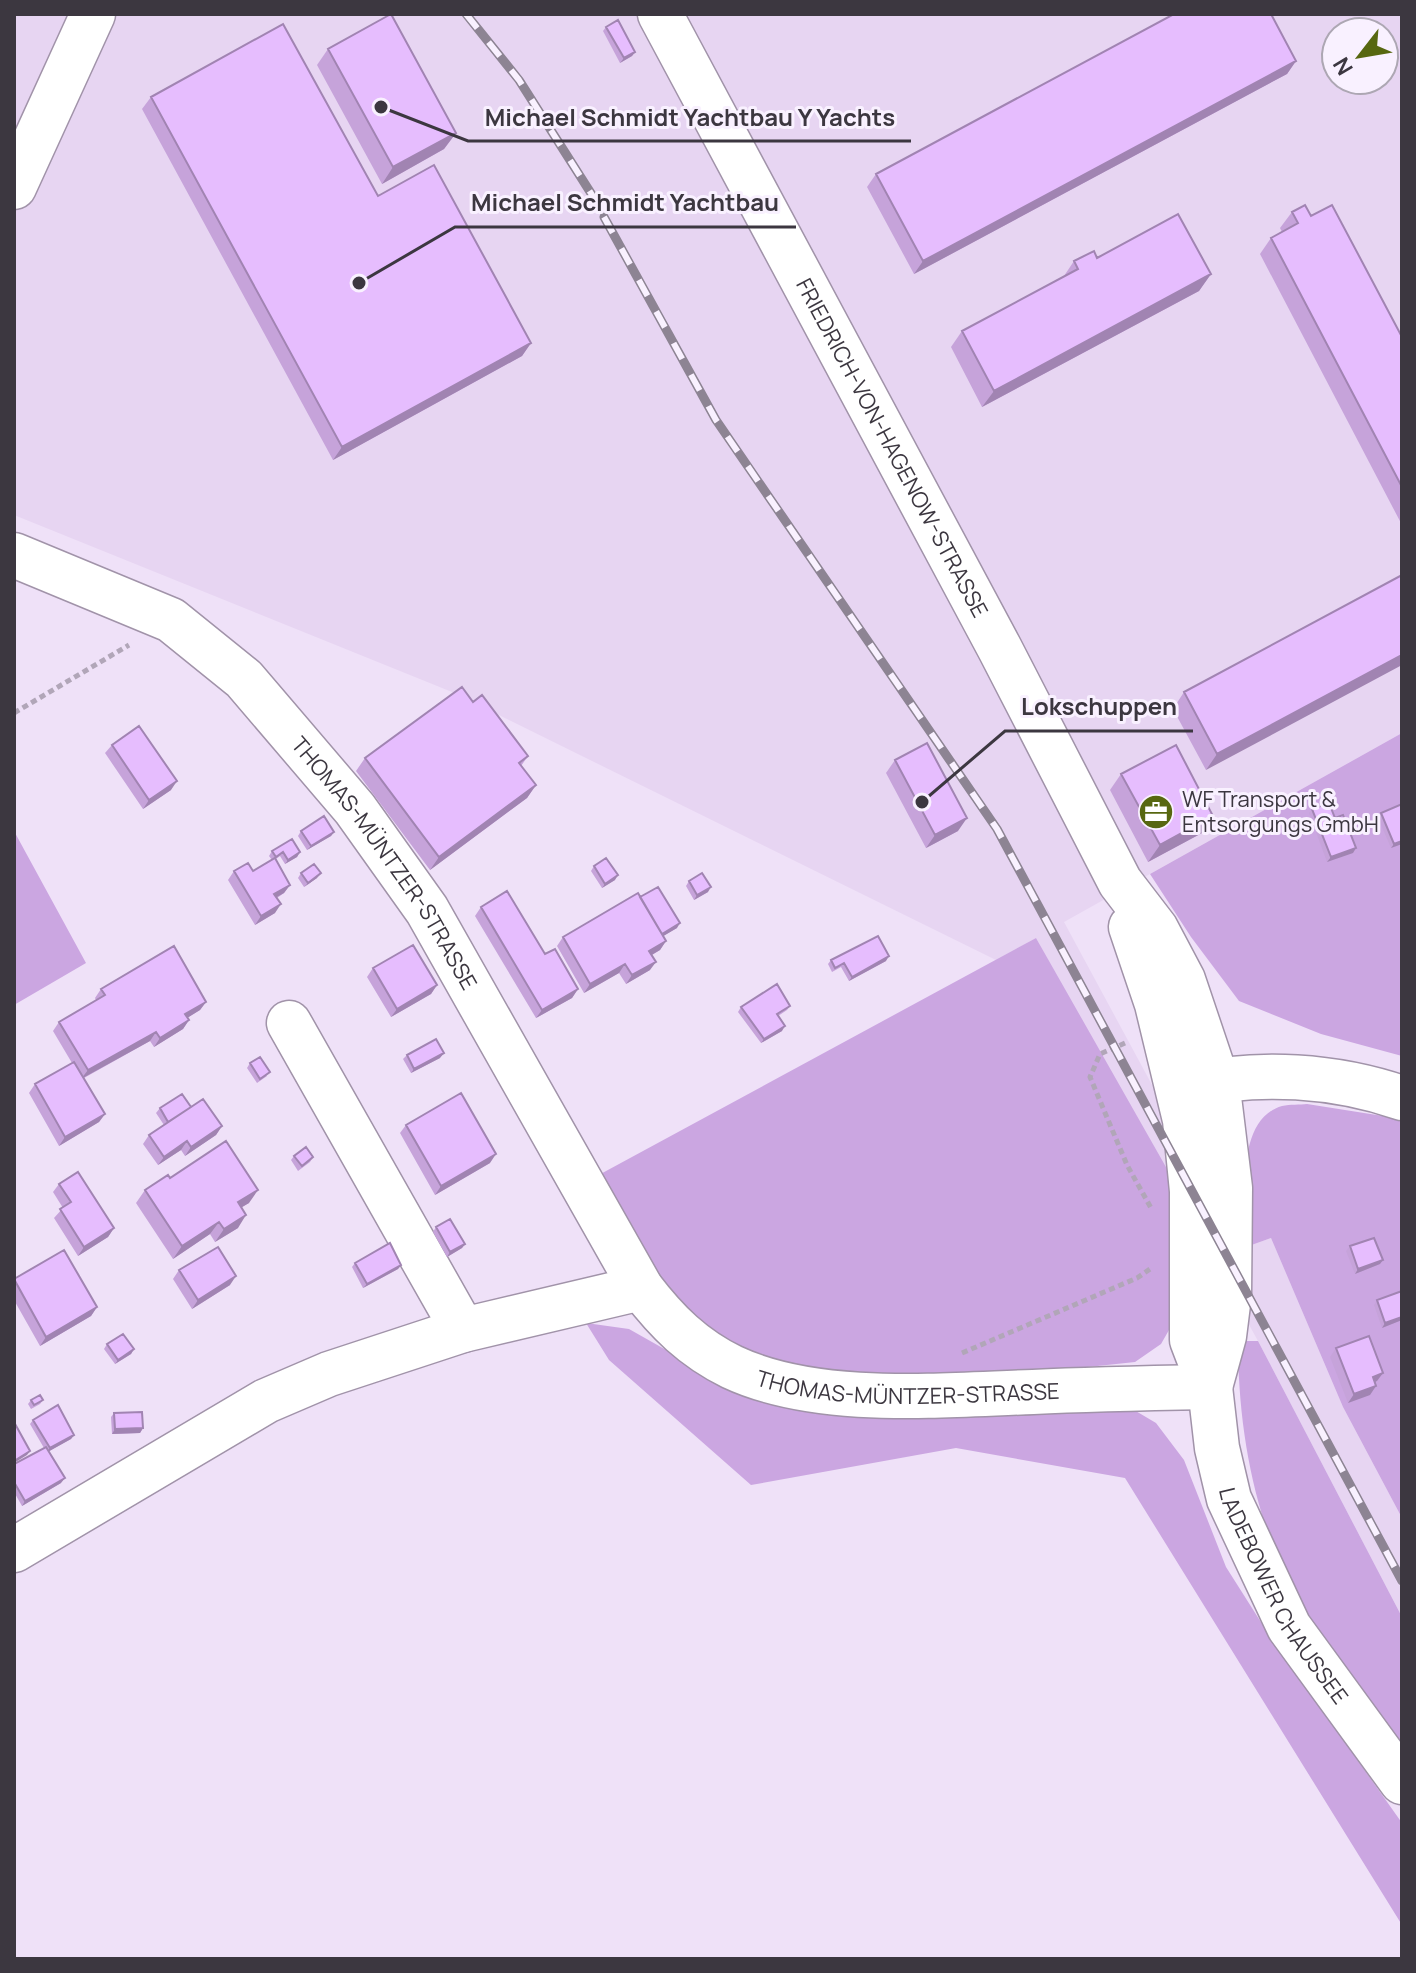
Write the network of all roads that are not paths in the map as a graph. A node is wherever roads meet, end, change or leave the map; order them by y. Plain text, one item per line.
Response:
1 (93, 14) edge
2 (660, 14) edge
3 (14, 187) edge
4 (14, 555) edge
5 (1120, 882) junction
6 (289, 1023) dead end
7 (1198, 1084) junction
8 (1402, 1098) edge
9 (641, 1288) junction
10 (463, 1330) junction
11 (1210, 1387) junction
12 (14, 1550) edge
13 (1402, 1782) edge

1 - 3 street
2 - 5 street, FRIEDRICH-VON-HAGENOW-STRASSE
4 - 9 street, THOMAS-MÜNTZER-STRASSE
5 - 7 street, FRIEDRICH-VON-HAGENOW-STRASSE
5 - 7 street, FRIEDRICH-VON-HAGENOW-STRASSE
6 - 10 street
7 - 8 street
7 - 11 street, LADEBOWER CHAUSSEE
9 - 10 street
9 - 11 street, THOMAS-MÜNTZER-STRASSE
10 - 12 street
11 - 13 street, LADEBOWER CHAUSSEE

